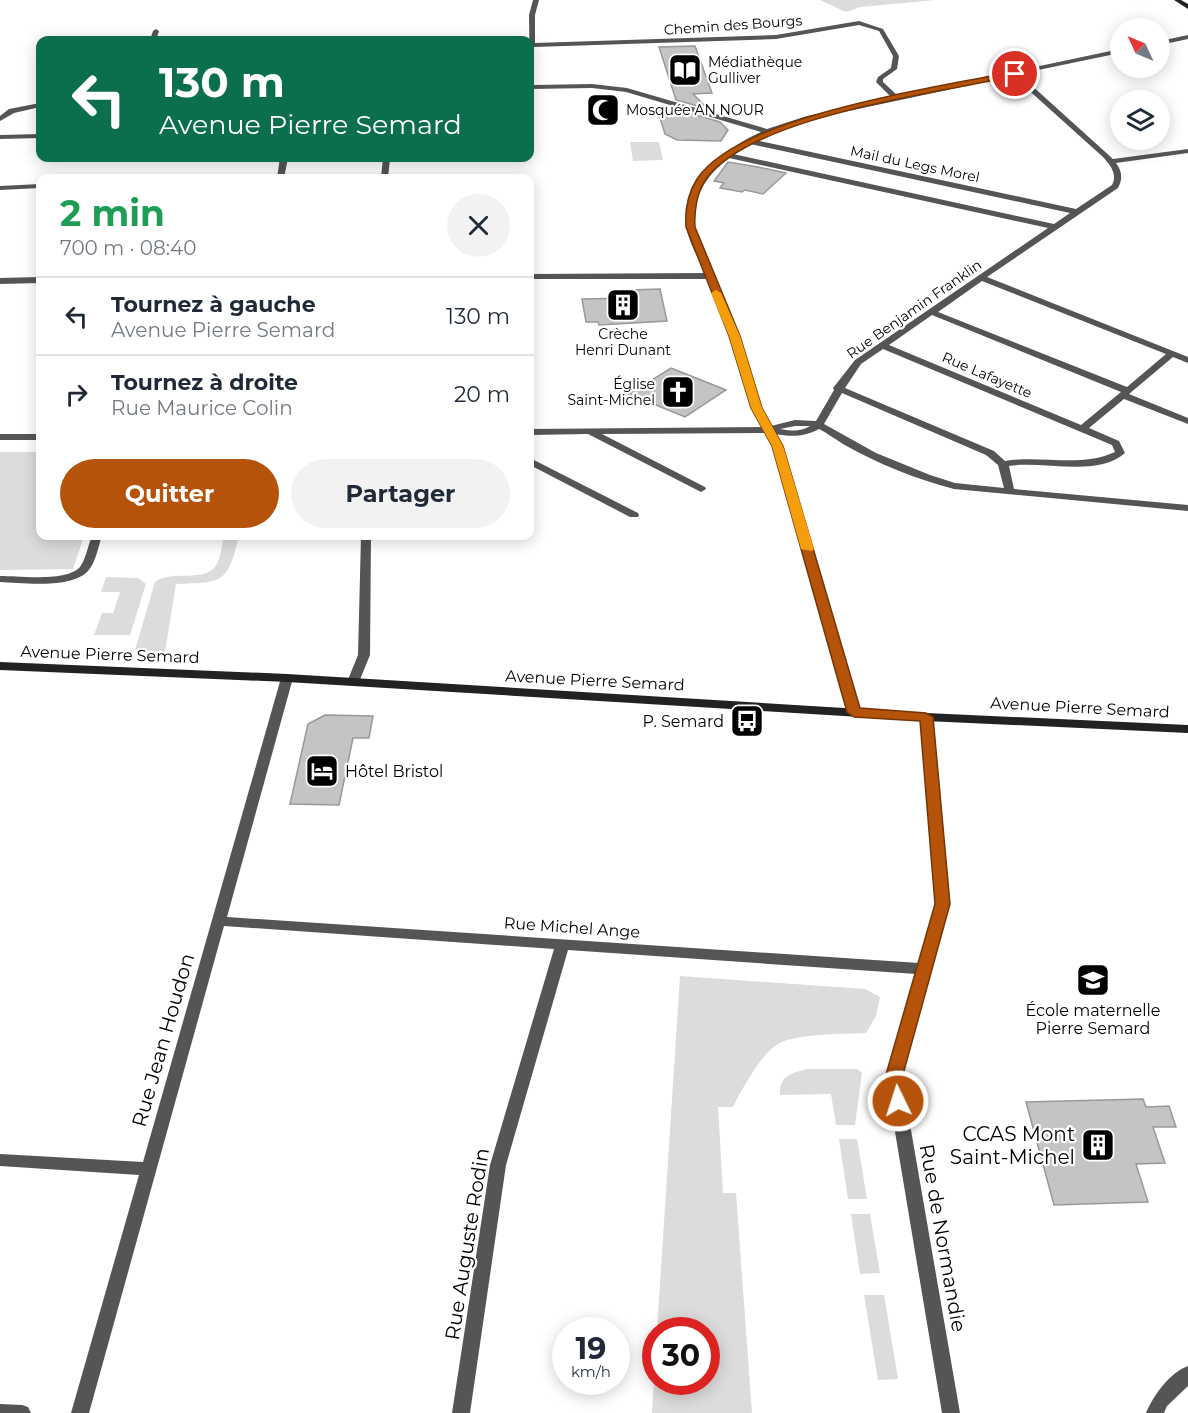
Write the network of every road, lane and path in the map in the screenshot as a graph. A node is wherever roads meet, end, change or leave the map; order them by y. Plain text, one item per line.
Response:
1 (536, 0) edge
2 (1177, 0) edge
3 (1188, 6) edge
4 (156, 31) dead end
5 (154, 36) edge
6 (531, 36) edge
7 (1188, 37) edge
8 (1170, 41) edge
9 (534, 45) edge
10 (1110, 53) edge
11 (1015, 74) junction
12 (534, 87) edge
13 (897, 99) junction
14 (36, 106) edge
15 (0, 119) edge
16 (769, 132) junction
17 (36, 136) edge
18 (0, 137) edge
19 (748, 141) junction
20 (1188, 151) edge
21 (728, 155) junction
22 (1111, 161) junction
23 (36, 186) edge
24 (0, 188) edge
25 (1077, 212) junction
26 (1055, 227) junction
27 (709, 276) junction
28 (534, 277) edge
29 (981, 278) junction
30 (36, 280) edge
31 (0, 281) edge
32 (931, 312) junction
33 (882, 345) junction
34 (1173, 354) junction
35 (1188, 360) edge
36 (838, 388) junction
37 (1126, 393) junction
38 (1188, 421) edge
39 (821, 426) junction
40 (1082, 429) junction
41 (770, 430) junction
42 (588, 431) junction
43 (534, 432) edge
44 (0, 437) edge
45 (36, 437) edge
46 (534, 463) edge
47 (1003, 464) junction
48 (701, 489) dead end
49 (1010, 492) junction
50 (1188, 508) edge
51 (634, 515) dead end
52 (95, 540) edge
53 (366, 540) edge
54 (0, 579) edge
55 (0, 666) edge
56 (287, 678) junction
57 (354, 682) junction
58 (854, 712) junction
59 (926, 717) junction
60 (1188, 729) edge
61 (218, 921) junction
62 (562, 945) junction
63 (924, 969) junction
64 (0, 1160) edge
65 (149, 1169) junction
66 (1188, 1374) edge
67 (0, 1412) edge
68 (22, 1413) edge
69 (80, 1413) edge
70 (461, 1413) edge
71 (951, 1413) edge
72 (1155, 1413) edge

1 - 6 street
2 - 3 main road
4 - 5 street
7 - 8 street
9 - 13 street, Chemin des Bourgs
10 - 11 street
11 - 13 street
11 - 22 street
12 - 16 street
13 - 16 street
14 - 15 street
16 - 19 street
17 - 18 street
19 - 21 street
19 - 25 street, Mail du Legs Morel
20 - 22 street
21 - 26 street, Mail du Legs Morel
21 - 27 street
22 - 25 street, Rue Benjamin Franklin
23 - 24 street
25 - 26 street, Rue Benjamin Franklin
26 - 29 street, Rue Benjamin Franklin
27 - 28 street
27 - 41 street
29 - 32 street, Rue Benjamin Franklin
29 - 34 street
30 - 31 street
32 - 33 street, Rue Benjamin Franklin
32 - 37 street
33 - 36 street, Rue Benjamin Franklin
33 - 40 street, Rue Lafayette
34 - 35 street
34 - 37 street
36 - 39 street, Rue Benjamin Franklin
36 - 47 street
37 - 38 street
37 - 40 street
39 - 41 street
39 - 49 street
40 - 47 street, Rue Lafayette
41 - 42 street
41 - 58 street
42 - 43 street
42 - 48 street
44 - 45 street
46 - 51 street
47 - 49 street
49 - 50 street
52 - 54 street
53 - 57 street
55 - 56 main road, Avenue Pierre Semard
56 - 57 main road, Avenue Pierre Semard
56 - 61 street, Rue Jean Houdon
57 - 58 main road, Avenue Pierre Semard
58 - 59 main road, Avenue Pierre Semard
59 - 60 main road, Avenue Pierre Semard
59 - 63 street, Rue de Normandie
61 - 62 street, Rue Michel Ange
61 - 65 street, Rue Jean Houdon
62 - 63 street, Rue Michel Ange
62 - 70 street, Rue Auguste Rodin
63 - 71 street, Rue de Normandie
64 - 65 street
65 - 69 street, Rue Jean Houdon
66 - 72 street
67 - 68 street

